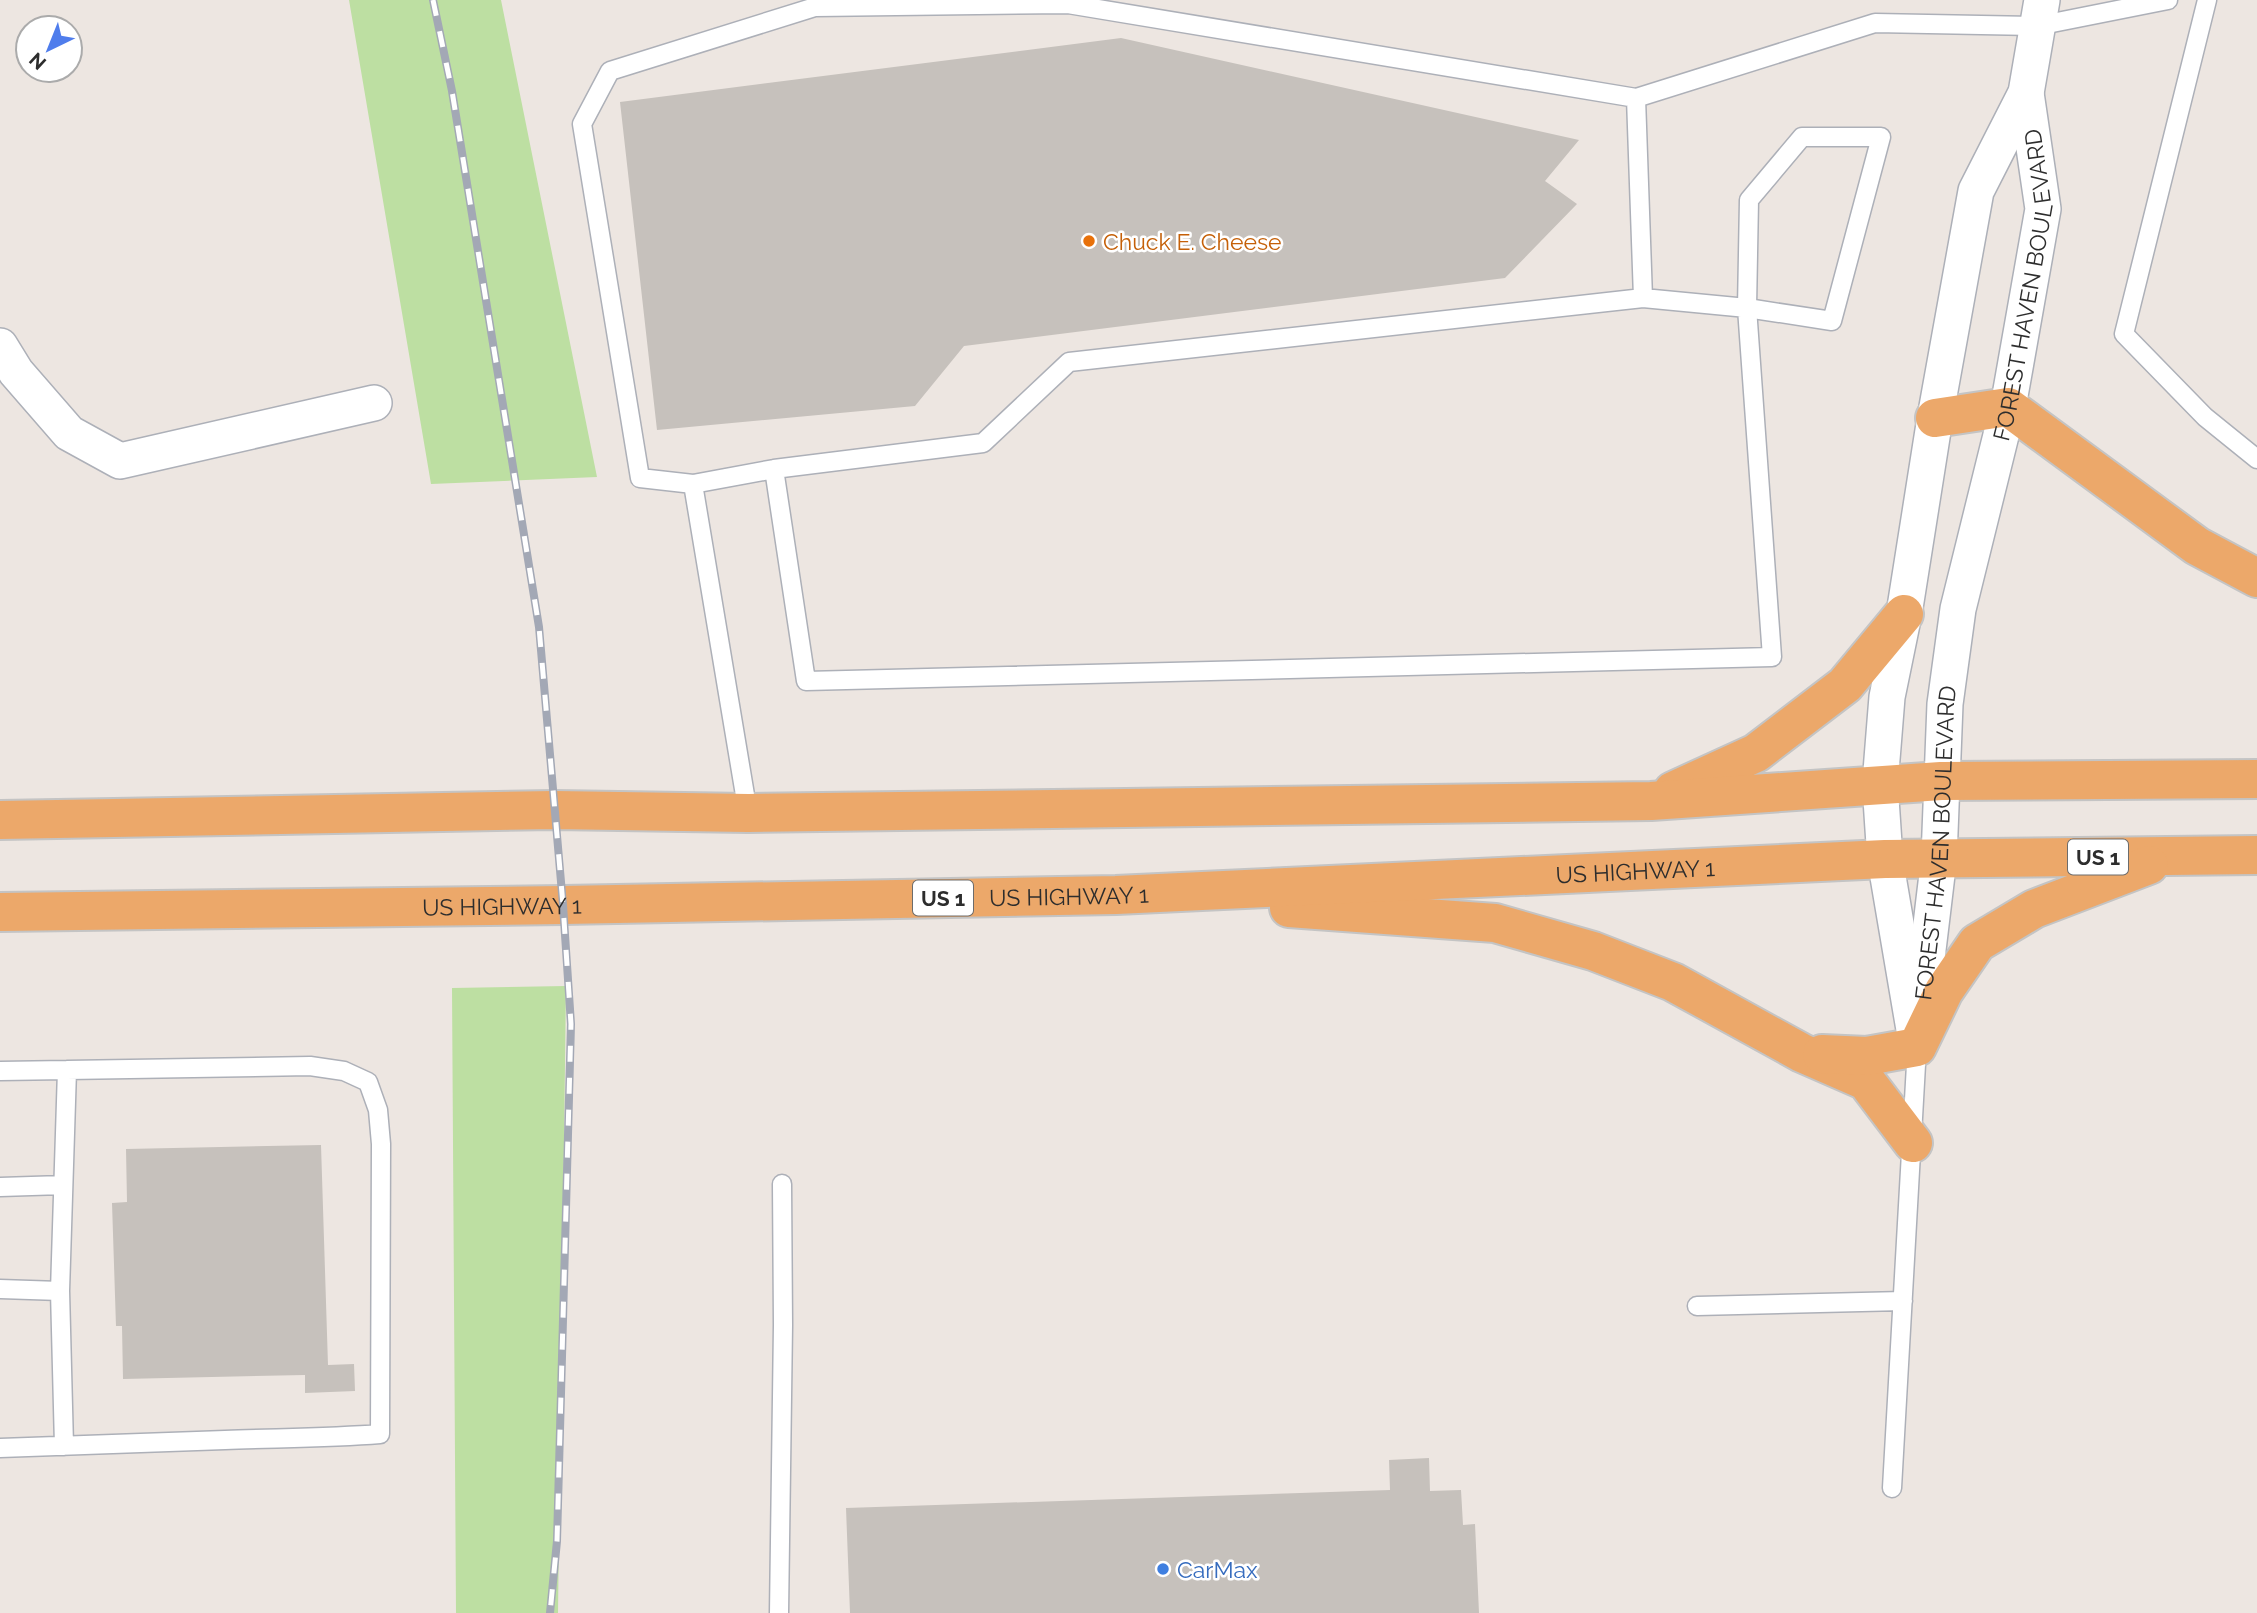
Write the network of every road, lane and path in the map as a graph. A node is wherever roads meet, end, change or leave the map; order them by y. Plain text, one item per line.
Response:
1 (2168, 0) edge
2 (2207, 0) edge
3 (2039, 13) edge
4 (2026, 93) junction
5 (1636, 98) junction
6 (1643, 298) junction
7 (1747, 308) junction
8 (5, 367) edge
9 (374, 402) dead end
10 (2008, 407) junction
11 (1935, 418) junction
12 (2257, 459) edge
13 (774, 469) junction
14 (693, 484) junction
15 (2257, 578) edge
16 (1904, 614) junction
17 (2257, 779) edge
18 (1941, 781) junction
19 (1880, 784) junction
20 (1651, 801) junction
21 (748, 813) junction
22 (0, 820) edge
23 (2257, 855) edge
24 (2170, 856) junction
25 (1938, 858) junction
26 (1885, 859) junction
27 (1115, 895) junction
28 (0, 912) edge
29 (1917, 1047) junction
30 (1802, 1053) junction
31 (67, 1070) junction
32 (0, 1071) edge
33 (1913, 1143) junction
34 (782, 1184) dead end
35 (63, 1185) junction
36 (0, 1187) edge
37 (0, 1289) edge
38 (60, 1291) junction
39 (1903, 1301) junction
40 (1697, 1306) dead end
41 (64, 1446) junction
42 (0, 1448) edge
43 (1892, 1488) dead end
44 (779, 1613) edge

1 - 3 lane
2 - 12 lane
3 - 4 street, FOREST HAVEN BOULEVARD
3 - 5 lane
4 - 10 street, FOREST HAVEN BOULEVARD
4 - 11 street, FOREST HAVEN BOULEVARD
5 - 6 lane
5 - 14 lane
6 - 7 lane
6 - 13 lane
7 - 7 lane
7 - 13 lane
8 - 9 street
10 - 11 highway
10 - 15 highway
10 - 18 street, FOREST HAVEN BOULEVARD
11 - 16 street, FOREST HAVEN BOULEVARD
13 - 14 lane
14 - 21 lane
16 - 19 street, FOREST HAVEN BOULEVARD
16 - 20 highway
17 - 18 highway
18 - 19 highway
18 - 25 street, FOREST HAVEN BOULEVARD
19 - 20 highway
19 - 26 street, FOREST HAVEN BOULEVARD
20 - 21 highway
21 - 22 highway
23 - 24 highway, US 1
24 - 25 highway, US 1
24 - 29 highway
25 - 26 highway, US 1
25 - 29 street, FOREST HAVEN BOULEVARD
26 - 27 highway, US HIGHWAY 1 / US 1
26 - 29 street, FOREST HAVEN BOULEVARD
27 - 28 highway, US HIGHWAY 1 / US 1
27 - 30 highway
29 - 30 highway
29 - 33 lane
30 - 33 highway
31 - 32 lane
31 - 35 lane
31 - 41 lane
33 - 39 lane
34 - 44 lane
35 - 36 lane
35 - 38 lane
37 - 38 lane
38 - 41 lane
39 - 40 lane
39 - 43 lane
41 - 42 lane

